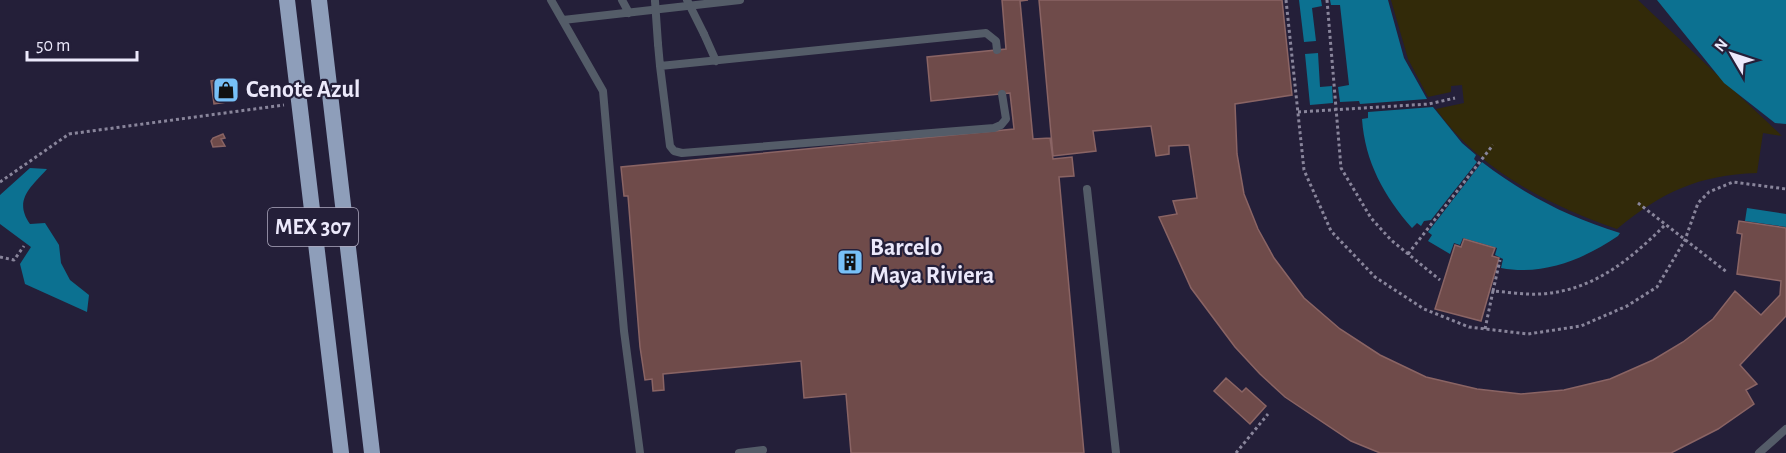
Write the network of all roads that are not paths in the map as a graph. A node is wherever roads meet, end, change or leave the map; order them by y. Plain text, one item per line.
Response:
1 (287, 0) edge
2 (319, 0) edge
3 (551, 0) edge
4 (622, 0) edge
5 (655, 0) edge
6 (687, 0) edge
7 (735, 0) edge
8 (629, 13) junction
9 (563, 20) junction
10 (997, 50) dead end
11 (716, 61) junction
12 (660, 66) junction
13 (1002, 94) dead end
14 (1087, 189) dead end
15 (1786, 429) edge
16 (763, 450) dead end
17 (341, 453) edge
18 (372, 453) edge
19 (640, 453) edge
20 (739, 453) edge
21 (1116, 453) edge
22 (1759, 453) edge

1 - 17 highway, MEX 307
2 - 18 highway, MEX 307
3 - 9 lane
4 - 8 lane
5 - 12 lane, bridge
6 - 11 lane, bridge
7 - 8 lane
8 - 9 lane
9 - 19 lane
10 - 11 lane
11 - 12 lane
12 - 13 lane
14 - 21 lane
15 - 22 lane
16 - 20 lane

